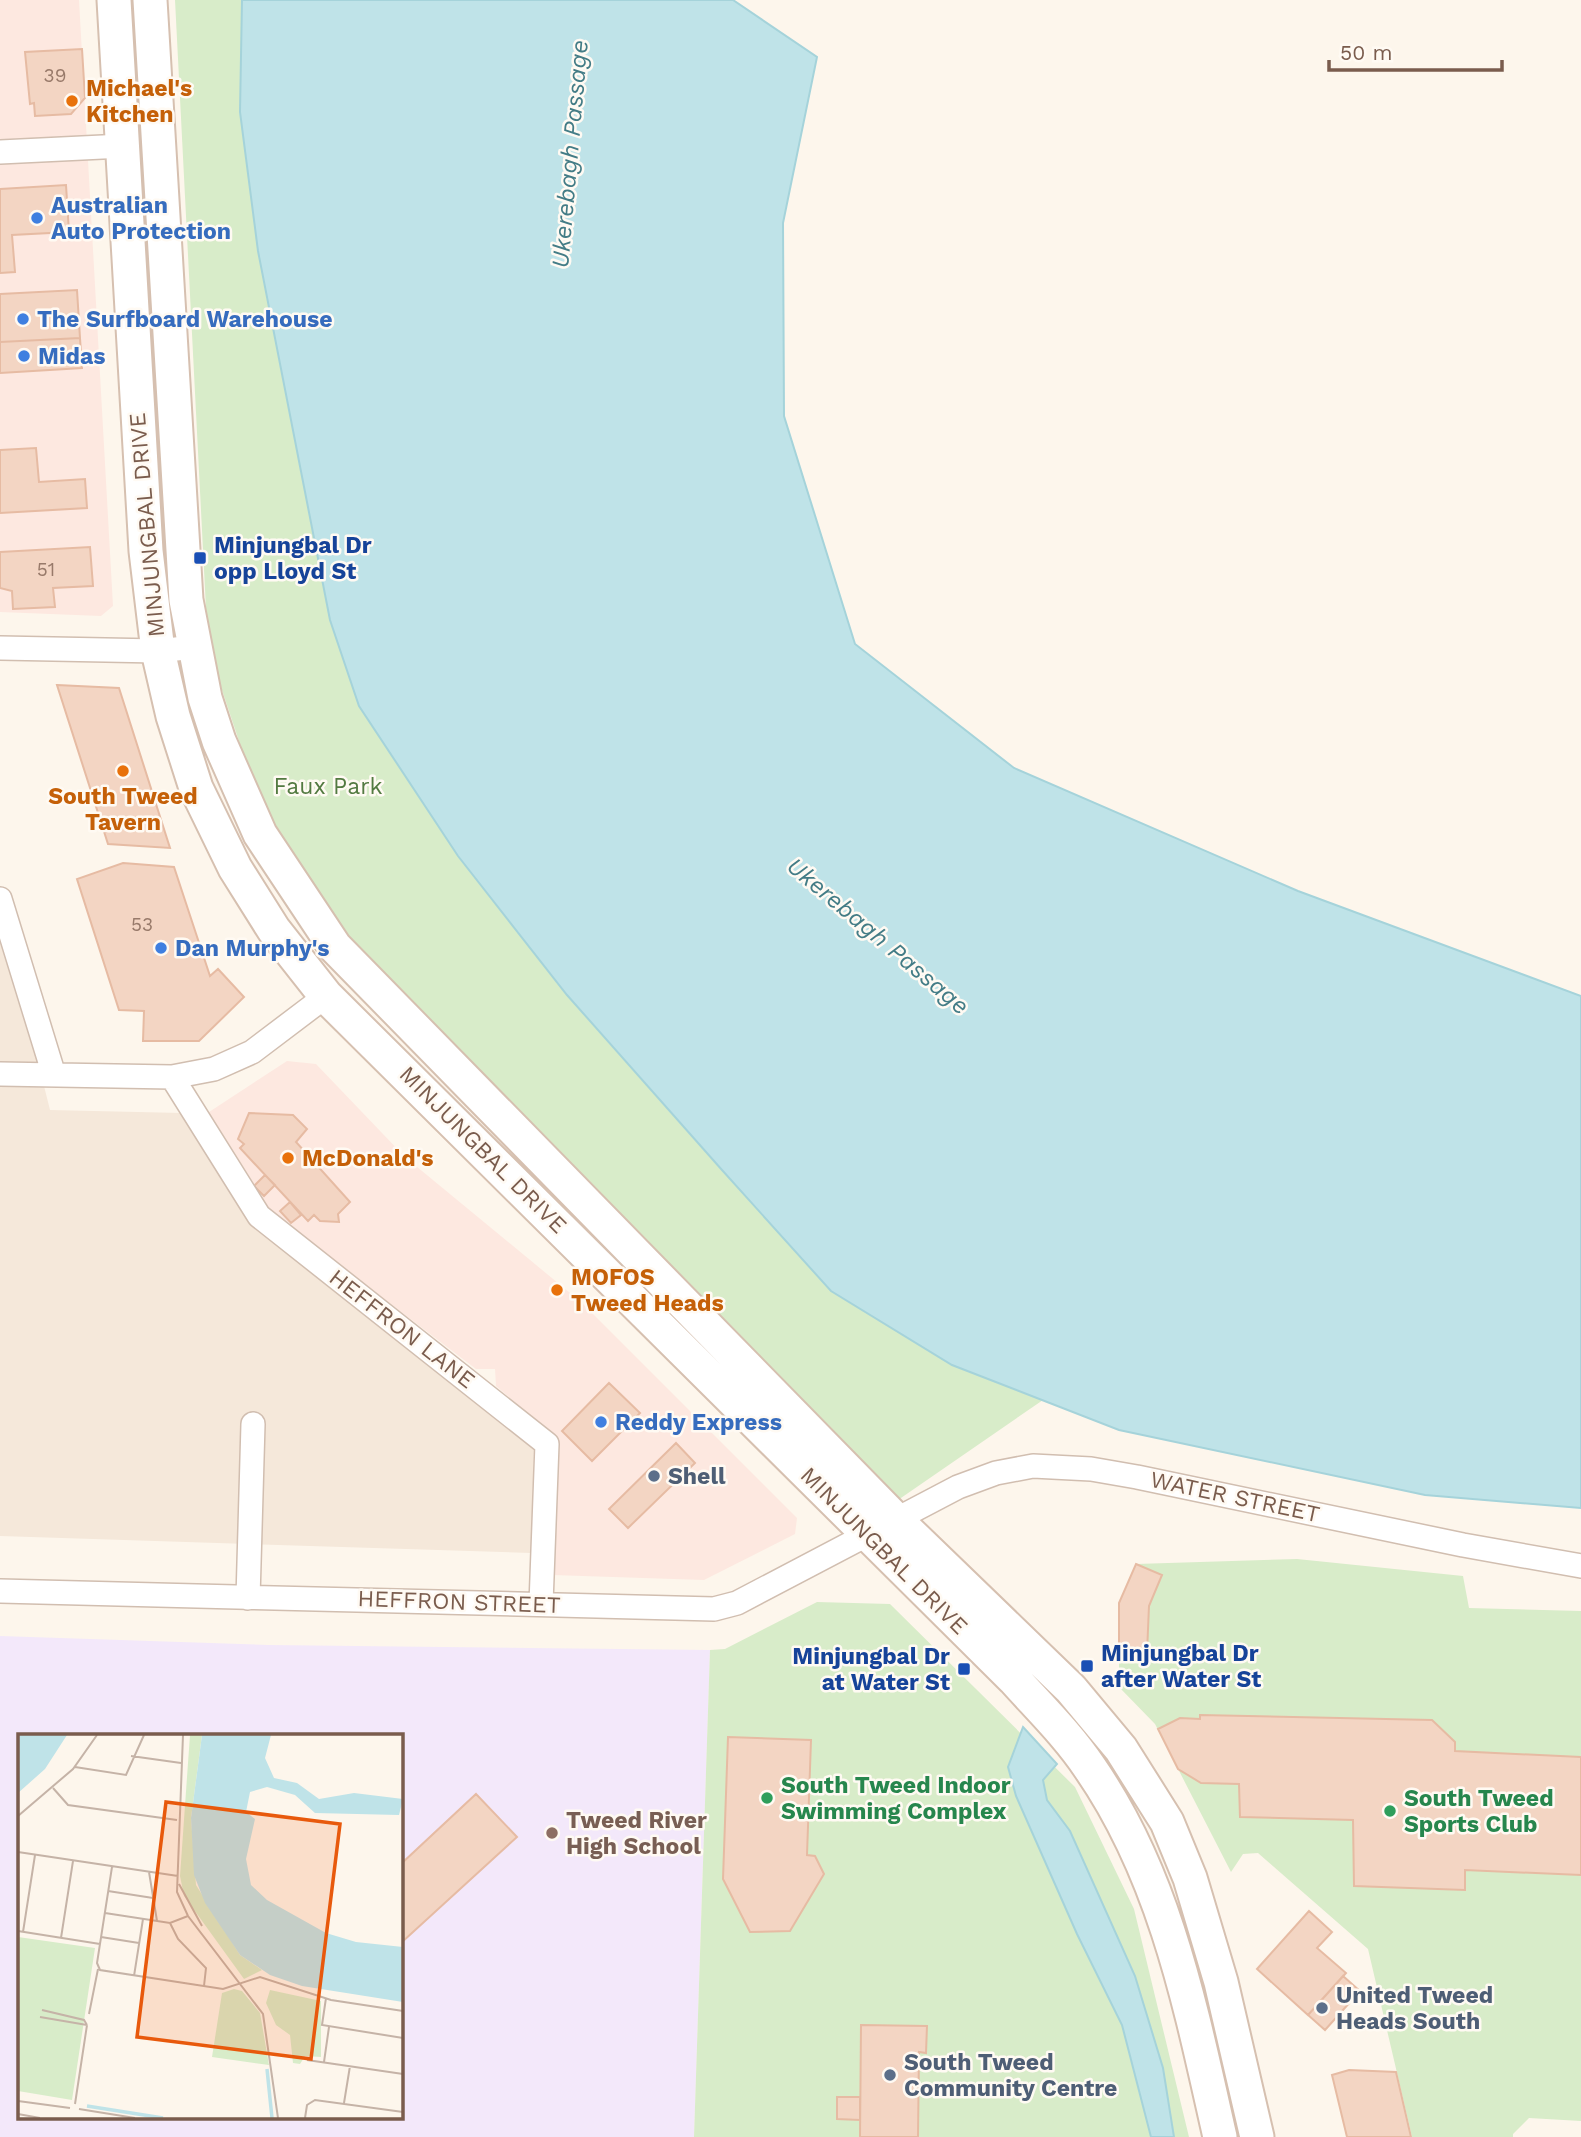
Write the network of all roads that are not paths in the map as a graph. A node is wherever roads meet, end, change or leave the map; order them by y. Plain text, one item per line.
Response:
1 (114, 0) edge
2 (150, 0) edge
3 (123, 146) junction
4 (0, 152) edge
5 (194, 647) junction
6 (0, 648) edge
7 (158, 651) junction
8 (0, 899) edge
9 (326, 996) junction
10 (0, 1074) edge
11 (54, 1075) junction
12 (173, 1077) junction
13 (253, 1423) dead end
14 (882, 1528) junction
15 (1581, 1566) edge
16 (0, 1591) edge
17 (248, 1598) junction
18 (541, 1604) junction
19 (1220, 2137) edge
20 (1257, 2137) edge

1 - 3 main road, MINJUNGBAL DRIVE
2 - 5 main road, MINJUNGBAL DRIVE
3 - 4 street
3 - 7 main road, MINJUNGBAL DRIVE
5 - 7 street
5 - 14 main road, MINJUNGBAL DRIVE
6 - 7 street
7 - 9 main road, MINJUNGBAL DRIVE
8 - 11 street
9 - 12 street
9 - 14 main road, MINJUNGBAL DRIVE
10 - 11 street
11 - 12 street
12 - 18 street, HEFFRON LANE
13 - 17 street
14 - 15 street, WATER STREET
14 - 18 street, HEFFRON STREET
14 - 19 main road, MINJUNGBAL DRIVE
14 - 20 main road, MINJUNGBAL DRIVE
16 - 17 street, HEFFRON STREET
17 - 18 street, HEFFRON STREET

